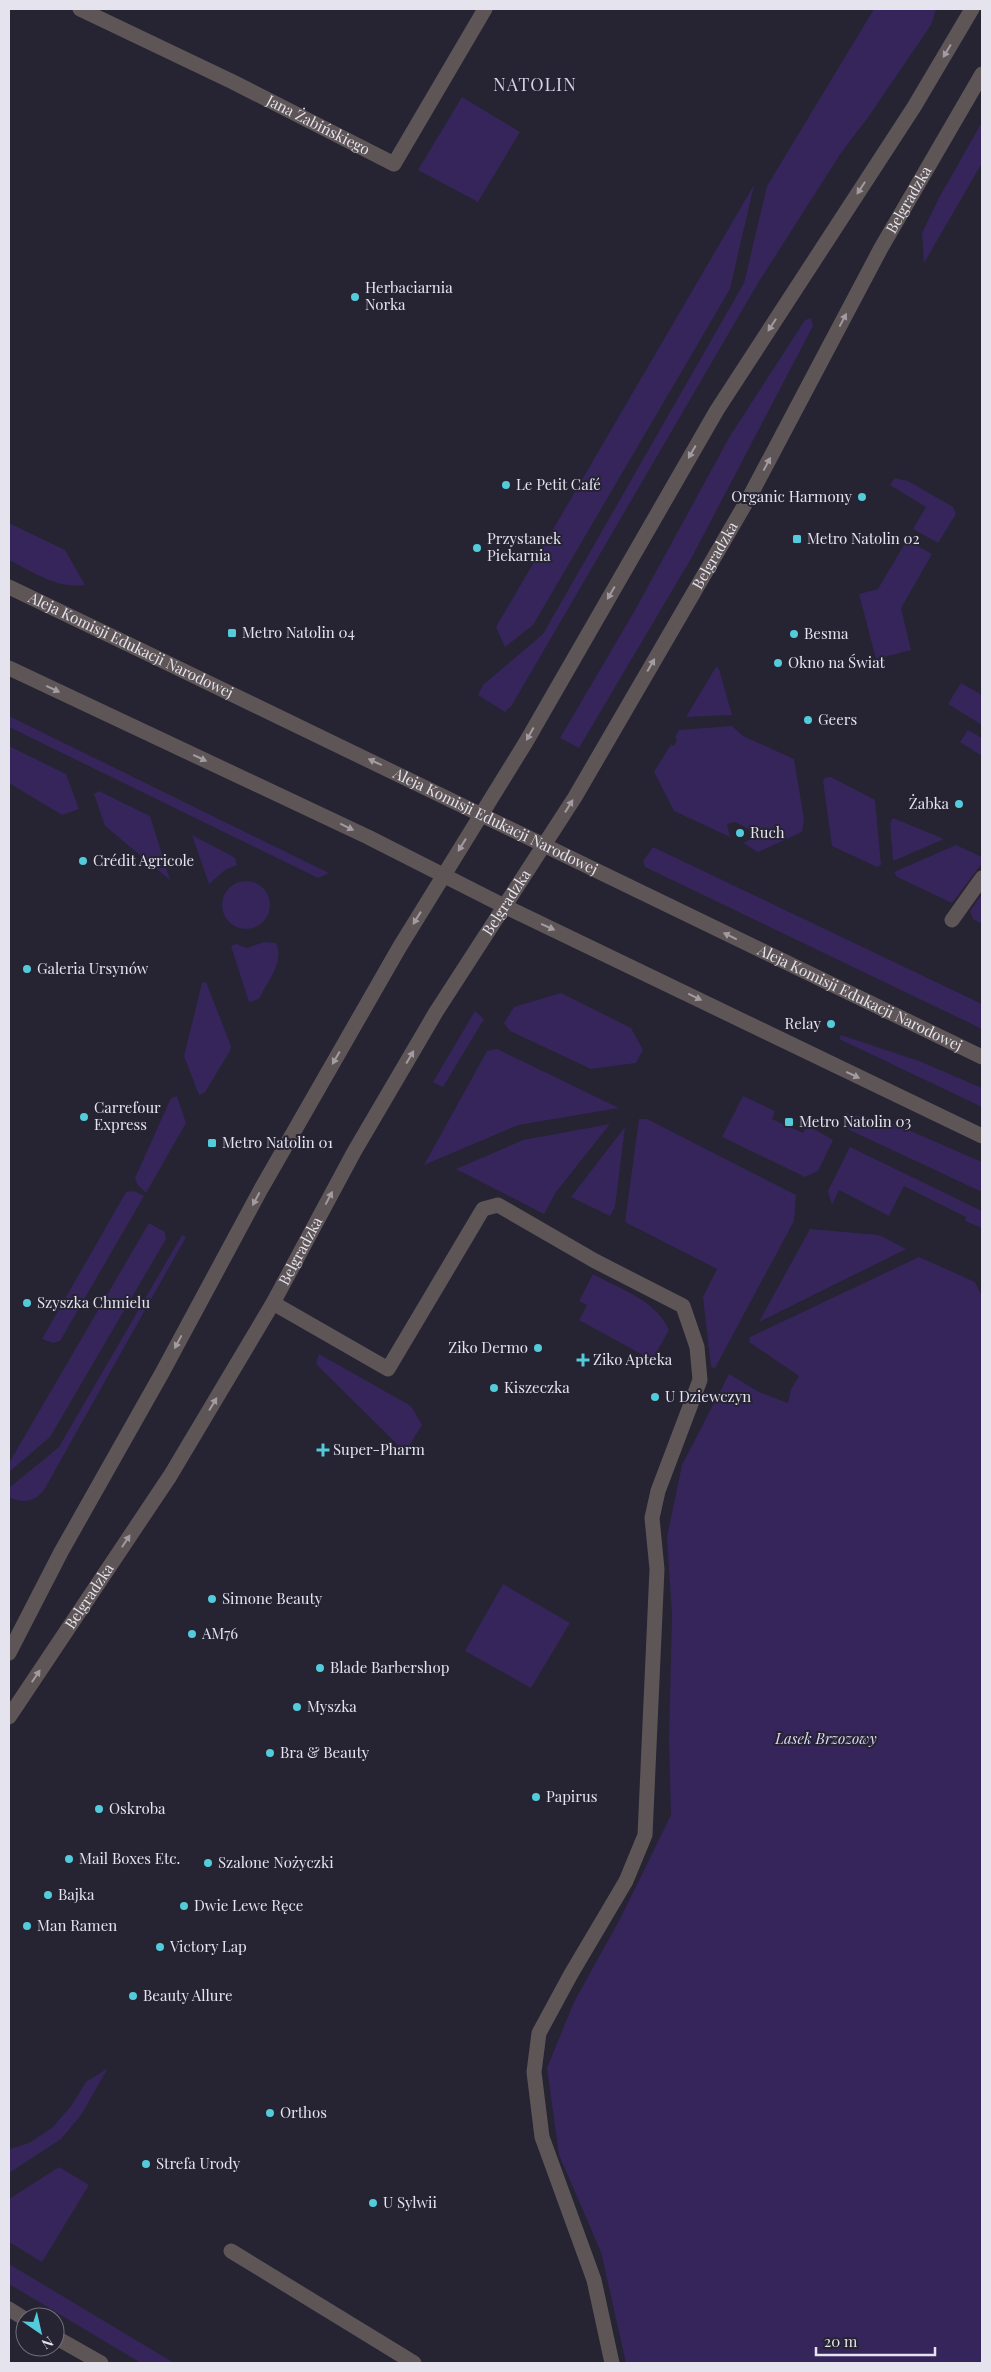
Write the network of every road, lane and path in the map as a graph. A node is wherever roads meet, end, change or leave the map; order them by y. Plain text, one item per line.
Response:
1 (80, 9) edge
2 (485, 9) edge
3 (972, 9) edge
4 (982, 74) edge
5 (9, 587) edge
6 (9, 668) edge
7 (481, 814) junction
8 (544, 847) junction
9 (443, 876) junction
10 (982, 878) edge
11 (504, 906) junction
12 (952, 920) dead end
13 (982, 1057) edge
14 (982, 1136) edge
15 (273, 1303) junction
16 (9, 1654) edge
17 (9, 1717) edge
18 (231, 2251) dead end
19 (65, 2342) edge
20 (100, 2363) edge
21 (414, 2363) edge
22 (612, 2363) edge

1 - 2 street, Jana Żabińskiego
3 -> 7 street
8 -> 4 street, Belgradzka
7 -> 5 street, Aleja Komisji Edukacji Narodowej
6 -> 9 street
7 - 8 street, Aleja Komisji Edukacji Narodowej
7 -> 9 street
8 - 11 street, Belgradzka
13 -> 8 street, Aleja Komisji Edukacji Narodowej
9 - 11 street
9 -> 16 street
10 - 12 street
11 -> 14 street
15 -> 11 street, Belgradzka
17 -> 15 street, Belgradzka
15 - 22 street
18 - 21 street
19 - 20 street

